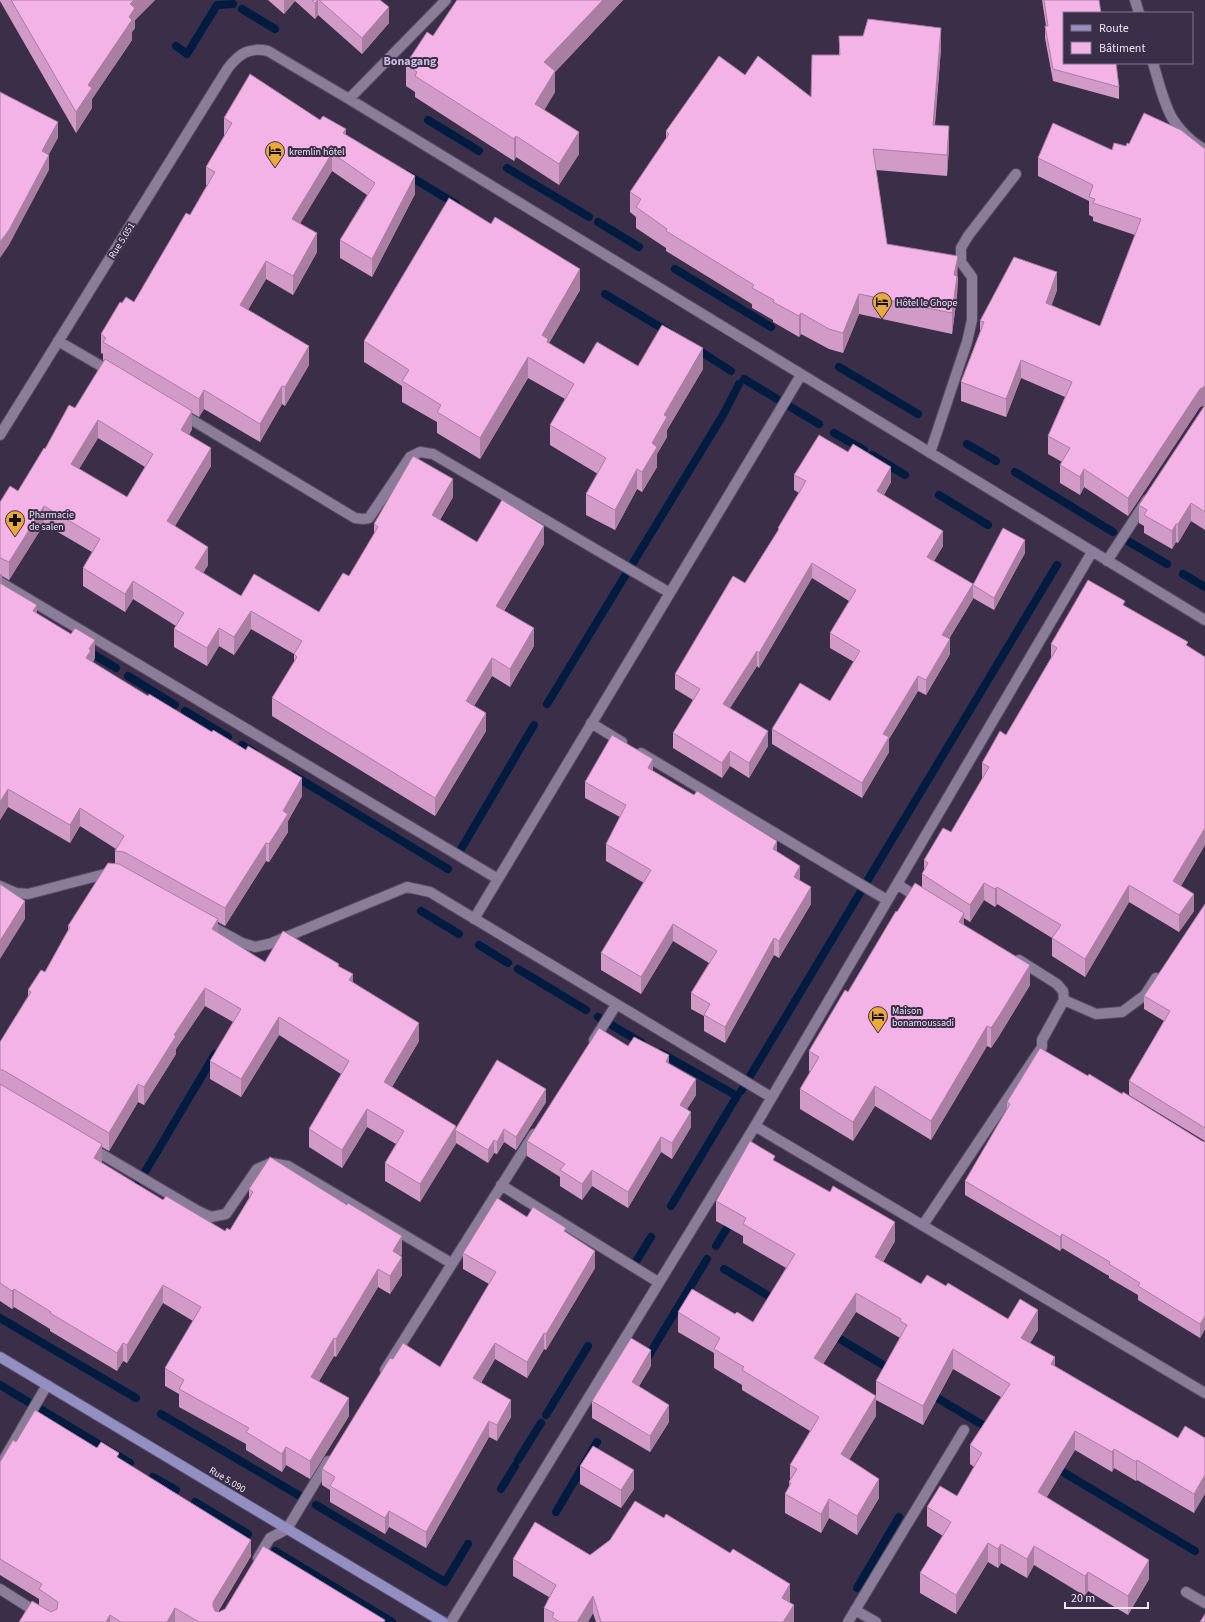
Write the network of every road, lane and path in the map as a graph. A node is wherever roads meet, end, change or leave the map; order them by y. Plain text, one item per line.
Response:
1 (446, 0) edge
2 (1135, 0) edge
3 (1139, 12) edge
4 (1153, 64) edge
5 (349, 99) junction
6 (1205, 150) edge
7 (1016, 174) dead end
8 (58, 341) junction
9 (801, 375) junction
10 (119, 377) edge
11 (173, 409) edge
12 (0, 435) edge
13 (930, 453) junction
14 (1154, 489) edge
15 (1092, 552) junction
16 (1107, 560) junction
17 (0, 582) edge
18 (670, 593) junction
19 (1205, 620) edge
20 (591, 723) junction
21 (121, 876) edge
22 (498, 879) junction
23 (896, 884) junction
24 (0, 886) edge
25 (887, 900) junction
26 (930, 905) edge
27 (474, 919) junction
28 (201, 921) edge
29 (1010, 955) edge
30 (1161, 972) edge
31 (1064, 1000) junction
32 (616, 1004) junction
33 (586, 1051) edge
34 (771, 1097) junction
35 (539, 1125) edge
36 (755, 1126) junction
37 (82, 1143) edge
38 (501, 1185) junction
39 (922, 1225) junction
40 (451, 1263) junction
41 (658, 1282) junction
42 (0, 1357) edge
43 (381, 1376) edge
44 (47, 1385) junction
45 (1205, 1393) edge
46 (964, 1430) dead end
47 (332, 1456) edge
48 (0, 1466) edge
49 (287, 1528) junction
50 (255, 1564) edge
51 (0, 1589) edge
52 (1186, 1592) dead end
53 (1205, 1603) edge
54 (855, 1610) junction
55 (52, 1622) edge
56 (443, 1622) edge
57 (451, 1622) edge
58 (848, 1622) edge
59 (876, 1622) edge

1 - 5 street
2 - 3 street
4 - 6 street
5 - 8 street, Rue 5.051
5 - 9 street
7 - 13 street
8 - 10 street
8 - 12 street, Rue 5.051
9 - 13 street
9 - 18 street
11 - 18 street
13 - 15 street
14 - 16 street
15 - 16 street
15 - 23 street
16 - 19 street
17 - 22 street
18 - 20 street
20 - 22 street
20 - 25 street
21 - 24 street
22 - 27 street
23 - 25 street
23 - 26 street
25 - 34 street
27 - 28 street
27 - 32 street
29 - 31 street
30 - 31 street
31 - 39 street
32 - 33 street
32 - 34 street
34 - 36 street
35 - 38 street
36 - 39 street
36 - 41 street
37 - 40 street
38 - 40 street
38 - 41 street
39 - 45 street
40 - 43 street
41 - 57 street
42 - 44 main road, Rue 5.090
44 - 48 street
44 - 49 main road, Rue 5.090
46 - 54 street
47 - 49 street
49 - 50 street
49 - 56 main road, Rue 5.090
51 - 55 street
52 - 53 street
54 - 58 street
54 - 59 street

